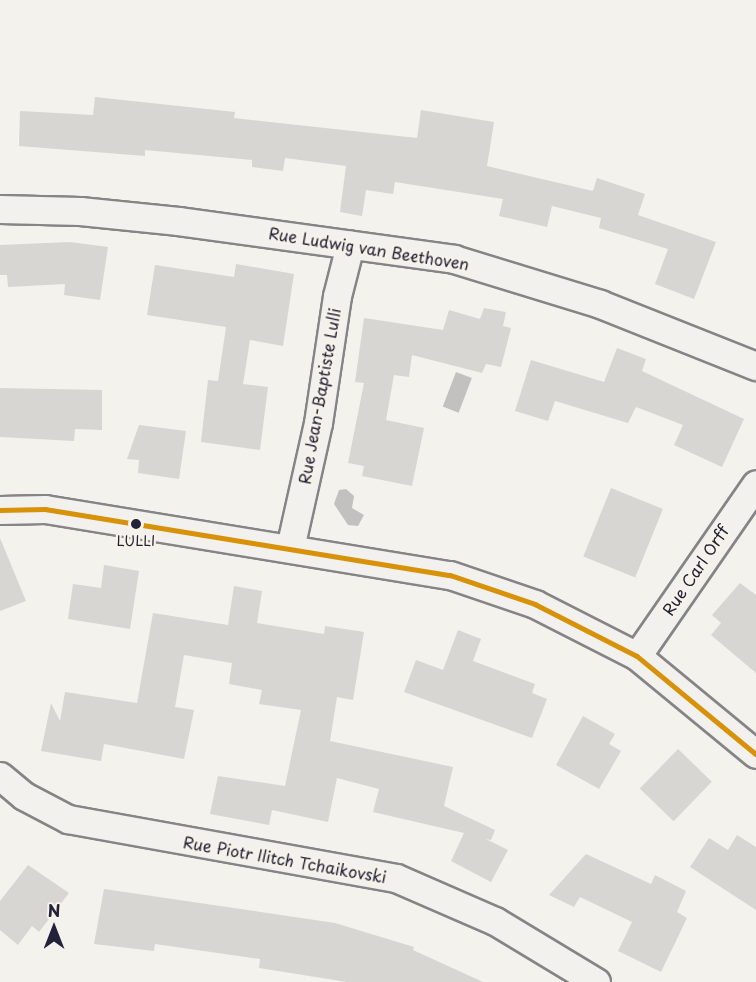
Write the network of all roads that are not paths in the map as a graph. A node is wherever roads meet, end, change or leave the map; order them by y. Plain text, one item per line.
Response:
1 (0, 209) edge
2 (350, 245) junction
3 (756, 366) edge
4 (756, 484) edge
5 (0, 510) edge
6 (290, 548) junction
7 (637, 657) junction
8 (756, 754) edge
9 (0, 776) edge
10 (596, 982) edge

1 - 2 street, Rue Ludwig van Beethoven
2 - 3 street, Rue Ludwig van Beethoven
2 - 6 street, Rue Jean-Baptiste Lulli
4 - 7 street, Rue Carl Orff
5 - 6 street
6 - 7 street
7 - 8 street
9 - 10 street, Rue Piotr Ilitch Tchaikovski

